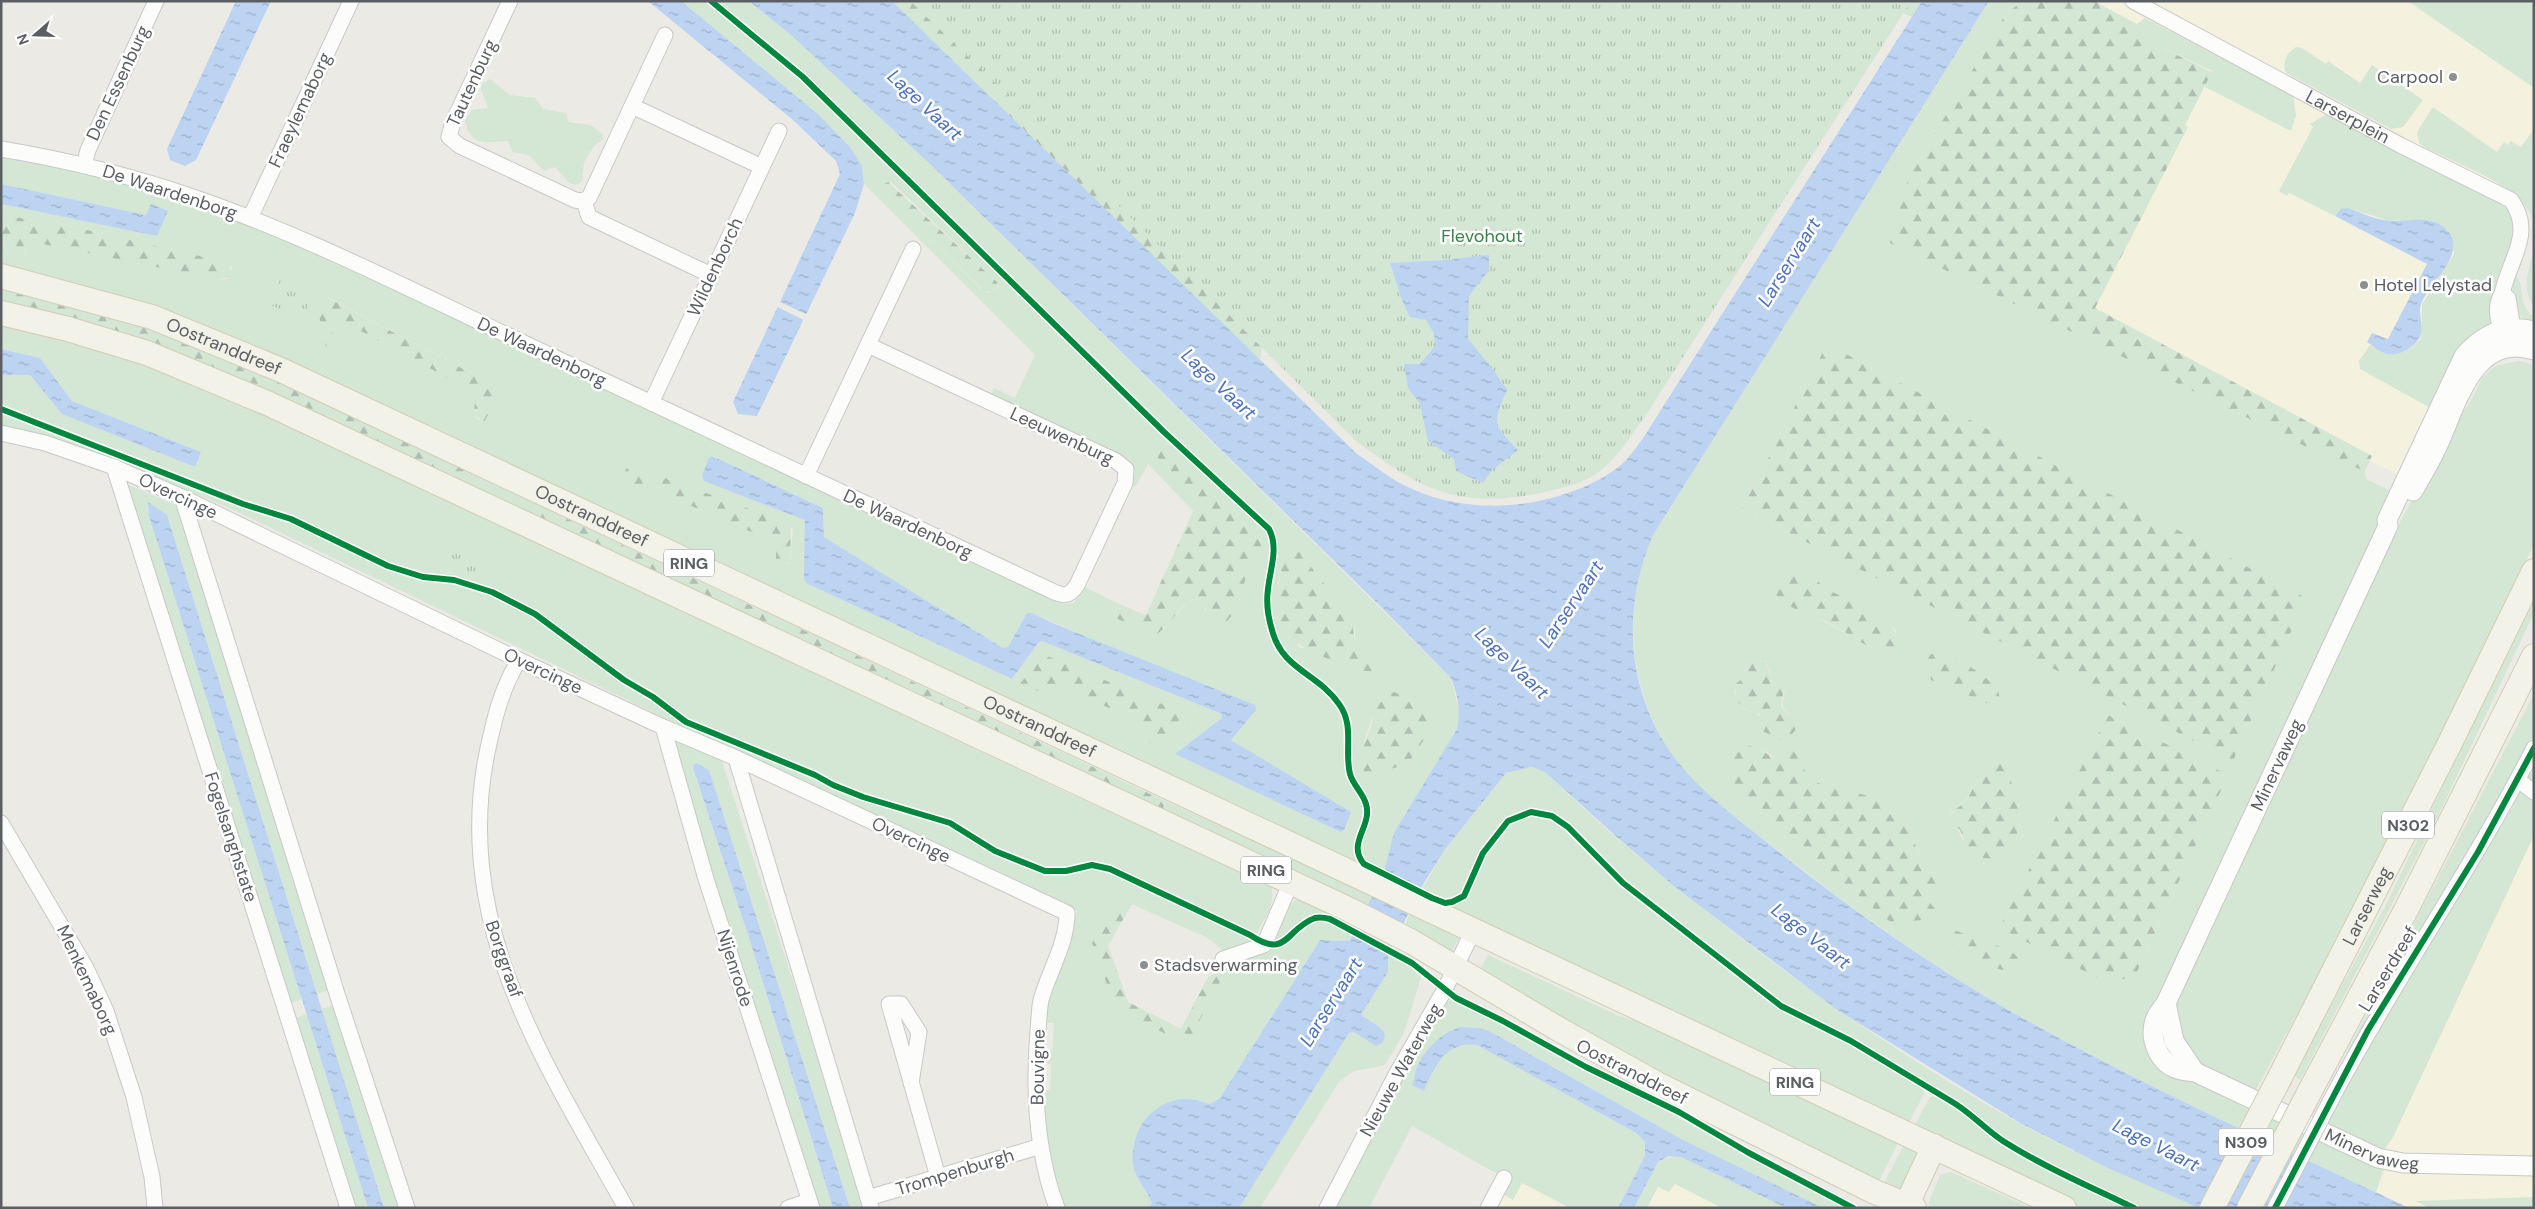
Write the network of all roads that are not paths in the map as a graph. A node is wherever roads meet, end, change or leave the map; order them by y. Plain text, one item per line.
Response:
1 (156, 1) edge
2 (351, 1) edge
3 (510, 1) edge
4 (2133, 1) edge
5 (665, 35) dead end
6 (632, 106) junction
7 (779, 132) dead end
8 (1, 149) edge
9 (84, 165) junction
10 (762, 167) junction
11 (584, 201) junction
12 (250, 218) junction
13 (914, 250) dead end
14 (711, 275) junction
15 (1, 276) edge
16 (1, 313) edge
17 (2507, 329) junction
18 (2534, 331) edge
19 (868, 345) junction
20 (2511, 348) junction
21 (2534, 350) edge
22 (651, 403) junction
23 (1, 433) edge
24 (114, 467) junction
25 (806, 476) junction
26 (182, 496) junction
27 (2388, 526) junction
28 (2534, 571) edge
29 (1067, 596) joint
30 (2534, 656) edge
31 (519, 660) junction
32 (663, 727) junction
33 (2534, 748) edge
34 (736, 758) junction
35 (2518, 780) junction
36 (2534, 792) edge
37 (1, 823) edge
38 (1291, 882) junction
39 (1067, 929) joint
40 (1473, 932) junction
41 (1223, 959) dead end
42 (1455, 966) junction
43 (2280, 1077) joint
44 (911, 1083) dead end
45 (2320, 1095) junction
46 (1041, 1146) junction
47 (1941, 1149) junction
48 (2534, 1166) edge
49 (938, 1177) junction
50 (1504, 1178) dead end
51 (1878, 1200) edge
52 (870, 1203) edge
53 (810, 1204) edge
54 (1912, 1207) edge
55 (155, 1208) edge
56 (348, 1208) edge
57 (407, 1208) edge
58 (626, 1208) edge
59 (788, 1208) edge
60 (1057, 1208) edge
61 (1327, 1208) edge
62 (1488, 1208) edge
63 (2064, 1208) edge
64 (2212, 1208) edge
65 (2248, 1208) edge
66 (2275, 1208) edge

1 - 9 street, Den Essenburg
2 - 12 street, Fraeylemaborg
3 - 11 street, Tautenburg
4 - 17 street, Larserplein
5 - 6 street
6 - 10 street
6 - 11 street
7 - 10 street, Wildenborch
8 - 9 street, De Waardenborg
9 - 12 street, De Waardenborg
10 - 14 street, Wildenborch
11 - 14 street
12 - 22 street, De Waardenborg
13 - 19 street
14 - 22 street, Wildenborch
15 - 40 main road, Oostranddreef / RING
16 - 38 main road, Oostranddreef / RING
17 - 18 street
17 - 20 street, Larserplein
17 - 27 street
19 - 25 street
19 - 29 street, Leeuwenburg
20 - 21 street
20 - 27 street
22 - 25 street, De Waardenborg
23 - 24 street, Overcinge
24 - 26 street, Overcinge
24 - 56 street, Fogelsanghstate
25 - 29 street, De Waardenborg
26 - 31 street, Overcinge
26 - 57 street
27 - 48 street, Minervaweg
28 - 43 main road, Larserweg / N302
30 - 45 main road, Larserweg / N302
31 - 32 street, Overcinge
31 - 58 street, Borggraaf
32 - 34 street, Overcinge
32 - 53 street, Nijenrode
33 - 35 street, Larserdreef
34 - 39 street, Overcinge
34 - 52 street
35 - 36 street
35 - 45 street, Larserdreef
37 - 55 street, Menkemaborg
38 - 41 street
38 - 42 main road, Oostranddreef / RING
39 - 46 street, Bouvigne
40 - 42 street, Nieuwe Waterweg
40 - 47 main road, Oostranddreef / RING
42 - 51 main road, Oostranddreef / RING
42 - 61 street, Nieuwe Waterweg
43 - 64 main road, N309, bridge
44 - 49 street
45 - 65 main road, Larserdreef / N309, bridge
45 - 66 street, Larserdreef, bridge
46 - 49 street, Trompenburgh
46 - 60 street, Bouvigne
47 - 54 main road, RING
47 - 63 main road, Oostranddreef / RING
49 - 52 street, Trompenburgh
50 - 62 street
51 - 54 main road, Oostranddreef / RING
53 - 59 street

